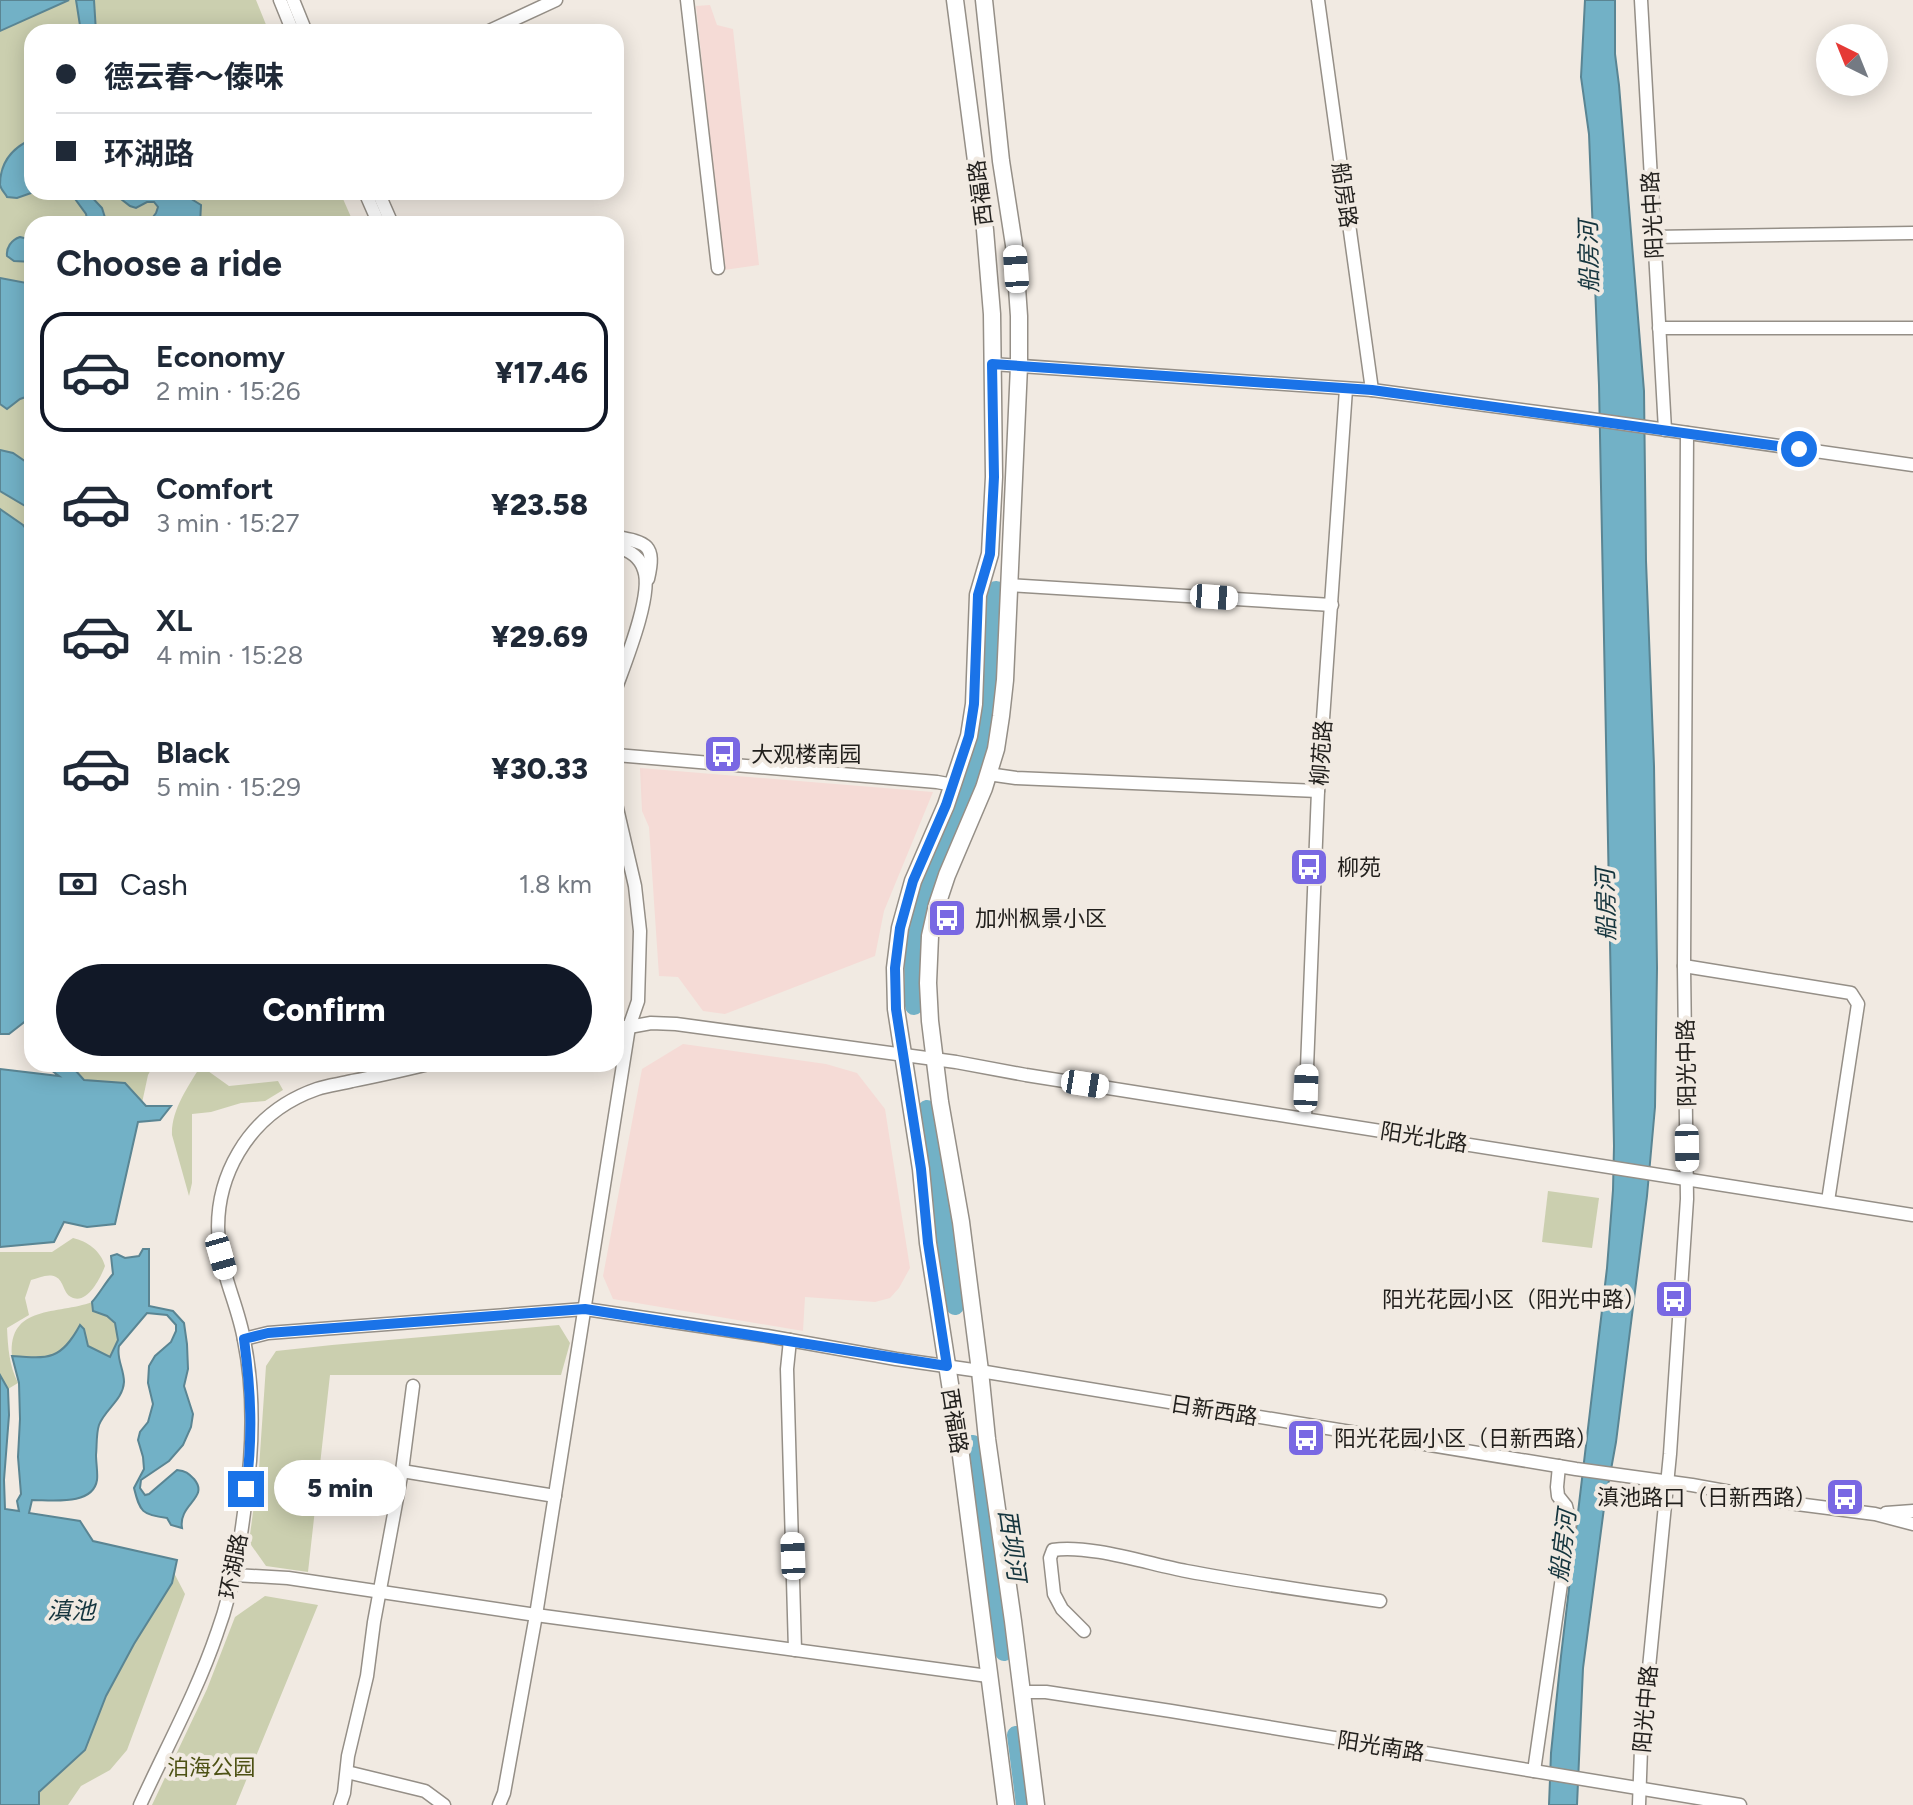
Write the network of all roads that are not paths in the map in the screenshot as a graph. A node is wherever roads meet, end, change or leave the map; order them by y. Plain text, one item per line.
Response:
1 (280, 0) edge
2 (293, 0) edge
3 (556, 0) edge
4 (687, 0) edge
5 (955, 0) edge
6 (984, 0) edge
7 (1318, 0) edge
8 (1641, 0) edge
9 (290, 24) edge
10 (303, 24) edge
11 (504, 24) edge
12 (1913, 233) edge
13 (1653, 237) junction
14 (718, 268) dead end
15 (1659, 328) junction
16 (1913, 328) edge
17 (992, 364) junction
18 (1019, 366) junction
19 (1346, 389) junction
20 (1372, 390) junction
21 (1665, 430) junction
22 (1687, 433) junction
23 (1913, 465) edge
24 (624, 538) edge
25 (624, 550) edge
26 (647, 582) junction
27 (1009, 585) junction
28 (1332, 605) junction
29 (624, 664) edge
30 (624, 756) edge
31 (988, 774) junction
32 (953, 785) junction
33 (1318, 791) junction
34 (624, 839) edge
35 (1684, 966) junction
36 (624, 1025) edge
37 (624, 1027) edge
38 (902, 1055) junction
39 (935, 1060) junction
40 (393, 1072) edge
41 (617, 1072) edge
42 (1305, 1118) junction
43 (1688, 1179) junction
44 (1828, 1201) junction
45 (1913, 1215) edge
46 (585, 1309) junction
47 (244, 1339) junction
48 (790, 1340) junction
49 (947, 1366) junction
50 (980, 1371) junction
51 (413, 1386) dead end
52 (1559, 1466) junction
53 (402, 1471) junction
54 (1667, 1482) junction
55 (555, 1496) junction
56 (1913, 1511) edge
57 (1875, 1514) junction
58 (1913, 1524) edge
59 (234, 1575) junction
60 (381, 1593) junction
61 (1380, 1601) dead end
62 (536, 1615) junction
63 (1084, 1631) dead end
64 (795, 1650) junction
65 (988, 1676) junction
66 (1022, 1692) junction
67 (1537, 1771) junction
68 (347, 1772) junction
69 (1640, 1788) junction
70 (1733, 1804) edge
71 (140, 1805) edge
72 (340, 1805) edge
73 (444, 1805) edge
74 (499, 1805) edge
75 (1006, 1805) edge
76 (1036, 1805) edge
77 (1639, 1805) edge

1 - 9 street
2 - 10 street
3 - 11 street
4 - 14 street
5 - 17 main road, 西福路
6 - 18 main road, 西福路
7 - 20 street, 船房路
8 - 13 street, 阳光中路
12 - 13 street
13 - 15 street, 阳光中路
15 - 16 street
15 - 21 street, 阳光中路
17 - 18 street
17 - 32 main road, 西福路
18 - 19 street
18 - 27 main road, 西福路
19 - 20 street
19 - 28 street, 柳苑路
20 - 21 street
21 - 22 street
22 - 23 street
22 - 35 street, 阳光中路
24 - 26 street
25 - 26 street
26 - 29 street
27 - 28 street
27 - 31 main road, 西福路
28 - 33 street, 柳苑路
30 - 32 street
31 - 33 street
31 - 39 main road, 西福路
32 - 38 main road, 西福路
33 - 42 street, 柳苑路
34 - 36 street
35 - 43 street, 阳光中路
35 - 44 street
37 - 38 street, 阳光北路
38 - 39 street, 阳光北路
38 - 49 main road, 西福路
39 - 42 street, 阳光北路
39 - 50 main road, 西福路
40 - 47 street, 环湖路
41 - 46 street
42 - 43 street, 阳光北路
43 - 44 street, 阳光北路
43 - 54 street, 阳光中路
44 - 45 street, 阳光北路
46 - 47 street, 日新西路
46 - 48 street, 日新西路
46 - 55 street
47 - 59 street, 环湖路
48 - 49 street, 日新西路
48 - 64 street
49 - 50 street, 日新西路
49 - 65 main road, 西福路
50 - 52 street, 日新西路
50 - 66 main road, 西福路
51 - 53 street
52 - 54 street, 日新西路
52 - 67 street
53 - 55 street
53 - 60 street
54 - 57 street, 日新西路
54 - 69 street, 阳光中路
55 - 62 street
56 - 57 street, 日新西路
57 - 58 street, 日新西路
59 - 60 street
59 - 71 street, 环湖路
60 - 62 street
60 - 68 street
61 - 63 street
62 - 64 street
62 - 74 street
64 - 65 street
65 - 75 main road, 西福路
66 - 67 street, 阳光南路
66 - 76 main road, 西福路
67 - 69 street, 阳光南路
68 - 72 street
68 - 73 street
69 - 70 street, 阳光南路
69 - 77 street, 阳光中路

